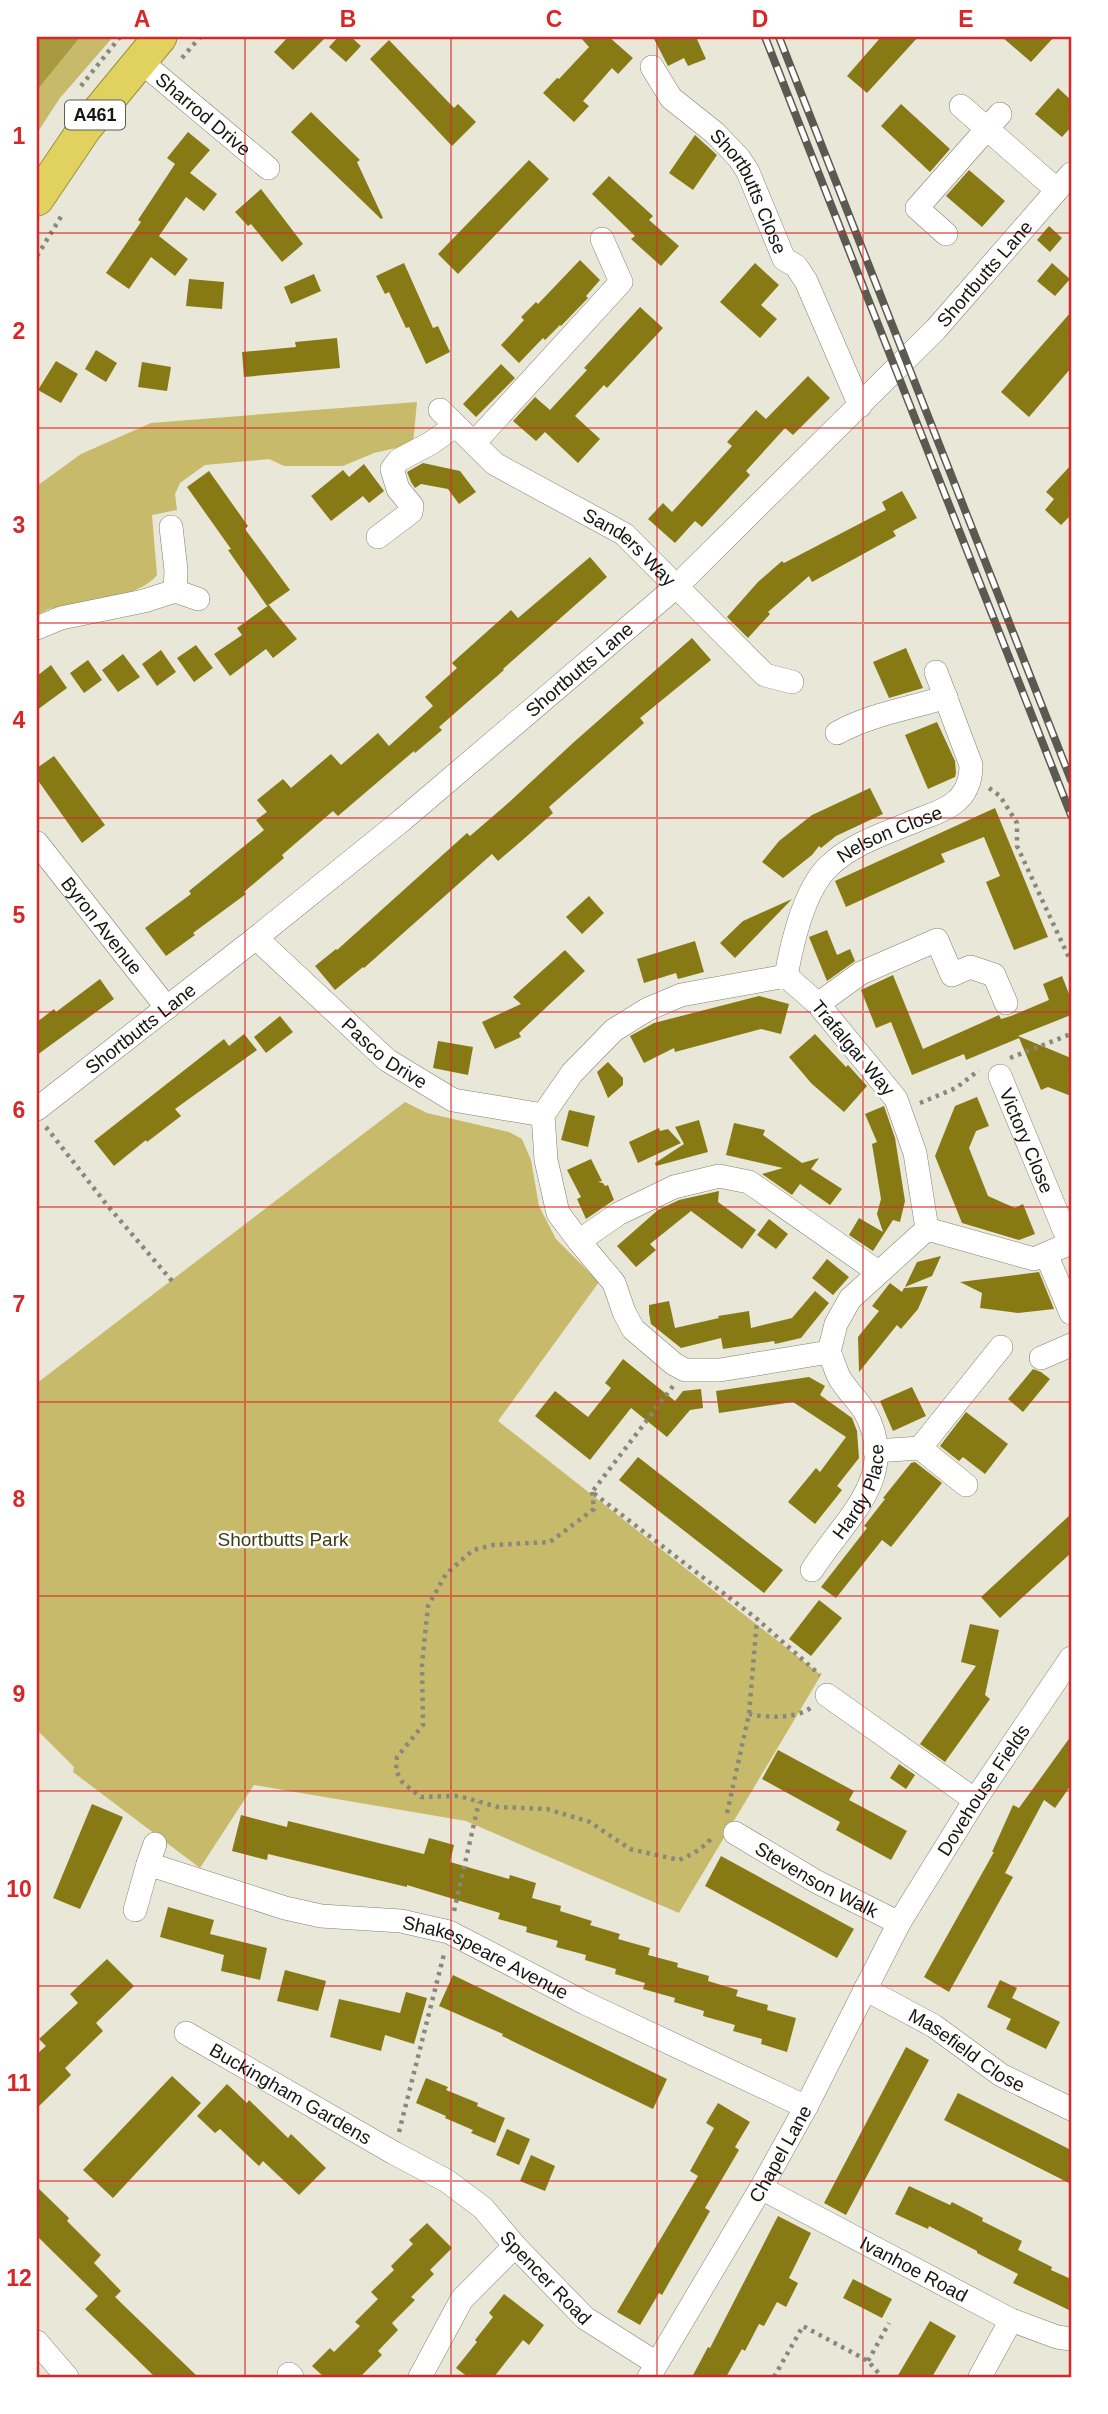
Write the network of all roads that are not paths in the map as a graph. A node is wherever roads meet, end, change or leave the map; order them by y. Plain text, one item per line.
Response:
1 (154, 59) edge
2 (652, 67) dead end
3 (961, 106) dead end
4 (994, 121) junction
5 (268, 168) dead end
6 (1064, 182) edge
7 (50, 205) edge
8 (946, 234) dead end
9 (602, 239) dead end
10 (860, 406) junction
11 (474, 443) junction
12 (171, 527) dead end
13 (379, 537) dead end
14 (677, 586) junction
15 (175, 591) junction
16 (198, 599) dead end
17 (37, 628) edge
18 (936, 672) dead end
19 (792, 682) dead end
20 (946, 697) junction
21 (836, 733) dead end
22 (37, 843) edge
23 (256, 938) junction
24 (786, 976) junction
25 (1006, 1003) dead end
26 (818, 1004) junction
27 (167, 1008) junction
28 (1000, 1076) dead end
29 (39, 1115) edge
30 (543, 1115) junction
31 (927, 1229) junction
32 (579, 1241) junction
33 (1071, 1244) edge
34 (1046, 1254) junction
35 (878, 1272) junction
36 (1071, 1314) edge
37 (1071, 1345) edge
38 (1002, 1347) dead end
39 (829, 1352) junction
40 (1041, 1359) dead end
41 (920, 1448) junction
42 (875, 1451) junction
43 (966, 1485) dead end
44 (815, 1555) dead end
45 (1071, 1658) edge
46 (824, 1685) road end
47 (975, 1800) junction
48 (725, 1830) road end
49 (135, 1910) dead end
50 (899, 1923) junction
51 (865, 1989) junction
52 (187, 2033) dead end
53 (1068, 2101) edge
54 (806, 2107) junction
55 (394, 2153) joint
56 (761, 2188) junction
57 (515, 2246) junction
58 (1011, 2320) junction
59 (1071, 2339) edge
60 (37, 2342) edge
61 (653, 2370) edge
62 (67, 2377) edge
63 (420, 2377) edge
64 (981, 2377) edge

1 - 5 street, Sharrod Drive
1 - 7 highway, A461
2 - 10 street, Shortbutts Close
3 - 4 street
4 - 6 street
4 - 8 street
6 - 10 street, Shortbutts Lane
9 - 11 street
10 - 14 street, Shortbutts Lane
11 - 13 street, Sanders Way
11 - 14 street, Sanders Way
12 - 15 street
14 - 19 street, Sanders Way
14 - 23 street, Shortbutts Lane
15 - 16 street
15 - 17 street
18 - 20 street
20 - 21 street
20 - 24 street, Nelson Close
22 - 27 street, Byron Avenue
23 - 27 street, Shortbutts Lane
23 - 30 street, Pasco Drive
24 - 26 street, Trafalgar Way
24 - 30 street
25 - 26 street
26 - 31 street, Trafalgar Way
27 - 29 street, Shortbutts Lane
28 - 33 street, Victory Close
30 - 32 street
31 - 34 street, Victory Close
31 - 35 street
32 - 35 street
32 - 39 street
33 - 34 street, Victory Close
34 - 36 street
35 - 39 street
37 - 40 street
38 - 41 street
39 - 42 street, Hardy Place
41 - 42 street
41 - 43 street
42 - 44 street, Hardy Place
45 - 47 street, Dovehouse Fields
46 - 47 street
47 - 50 street, Dovehouse Fields
48 - 50 street, Stevenson Walk
49 - 54 street, Shakespeare Avenue
50 - 51 street, Chapel Lane
51 - 53 street, Masefield Close
51 - 54 street, Chapel Lane
52 - 55 street, Buckingham Gardens
54 - 56 street, Chapel Lane
55 - 57 street, Spencer Road
56 - 58 street, Ivanhoe Road
56 - 61 street, Chapel Lane
57 - 61 street, Spencer Road
57 - 63 street
58 - 59 street, Ivanhoe Road
58 - 64 street
60 - 62 street

